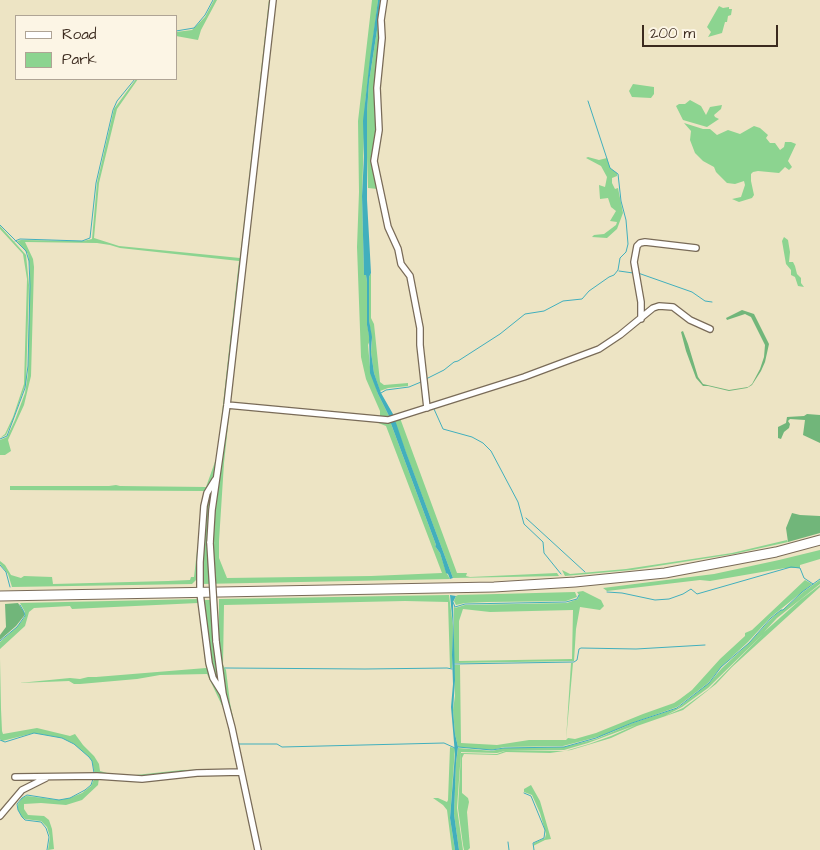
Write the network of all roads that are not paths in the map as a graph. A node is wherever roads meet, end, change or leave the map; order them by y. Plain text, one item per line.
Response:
1 (273, 0) edge
2 (384, 0) edge
3 (696, 248) dead end
4 (641, 318) junction
5 (710, 328) dead end
6 (227, 405) junction
7 (427, 408) junction
8 (217, 476) junction
9 (820, 540) edge
10 (200, 593) junction
11 (0, 596) edge
12 (223, 694) junction
13 (241, 772) junction
14 (48, 777) junction
15 (15, 778) dead end
16 (0, 816) edge
17 (258, 850) edge

1 - 6 street
2 - 7 street
3 - 4 street
4 - 5 street
4 - 7 street
6 - 7 street
6 - 8 street
8 - 10 street
8 - 12 street, bridge
9 - 10 highway
10 - 11 highway
10 - 12 street
12 - 13 street
13 - 14 street
13 - 17 street
14 - 15 street
14 - 16 street

